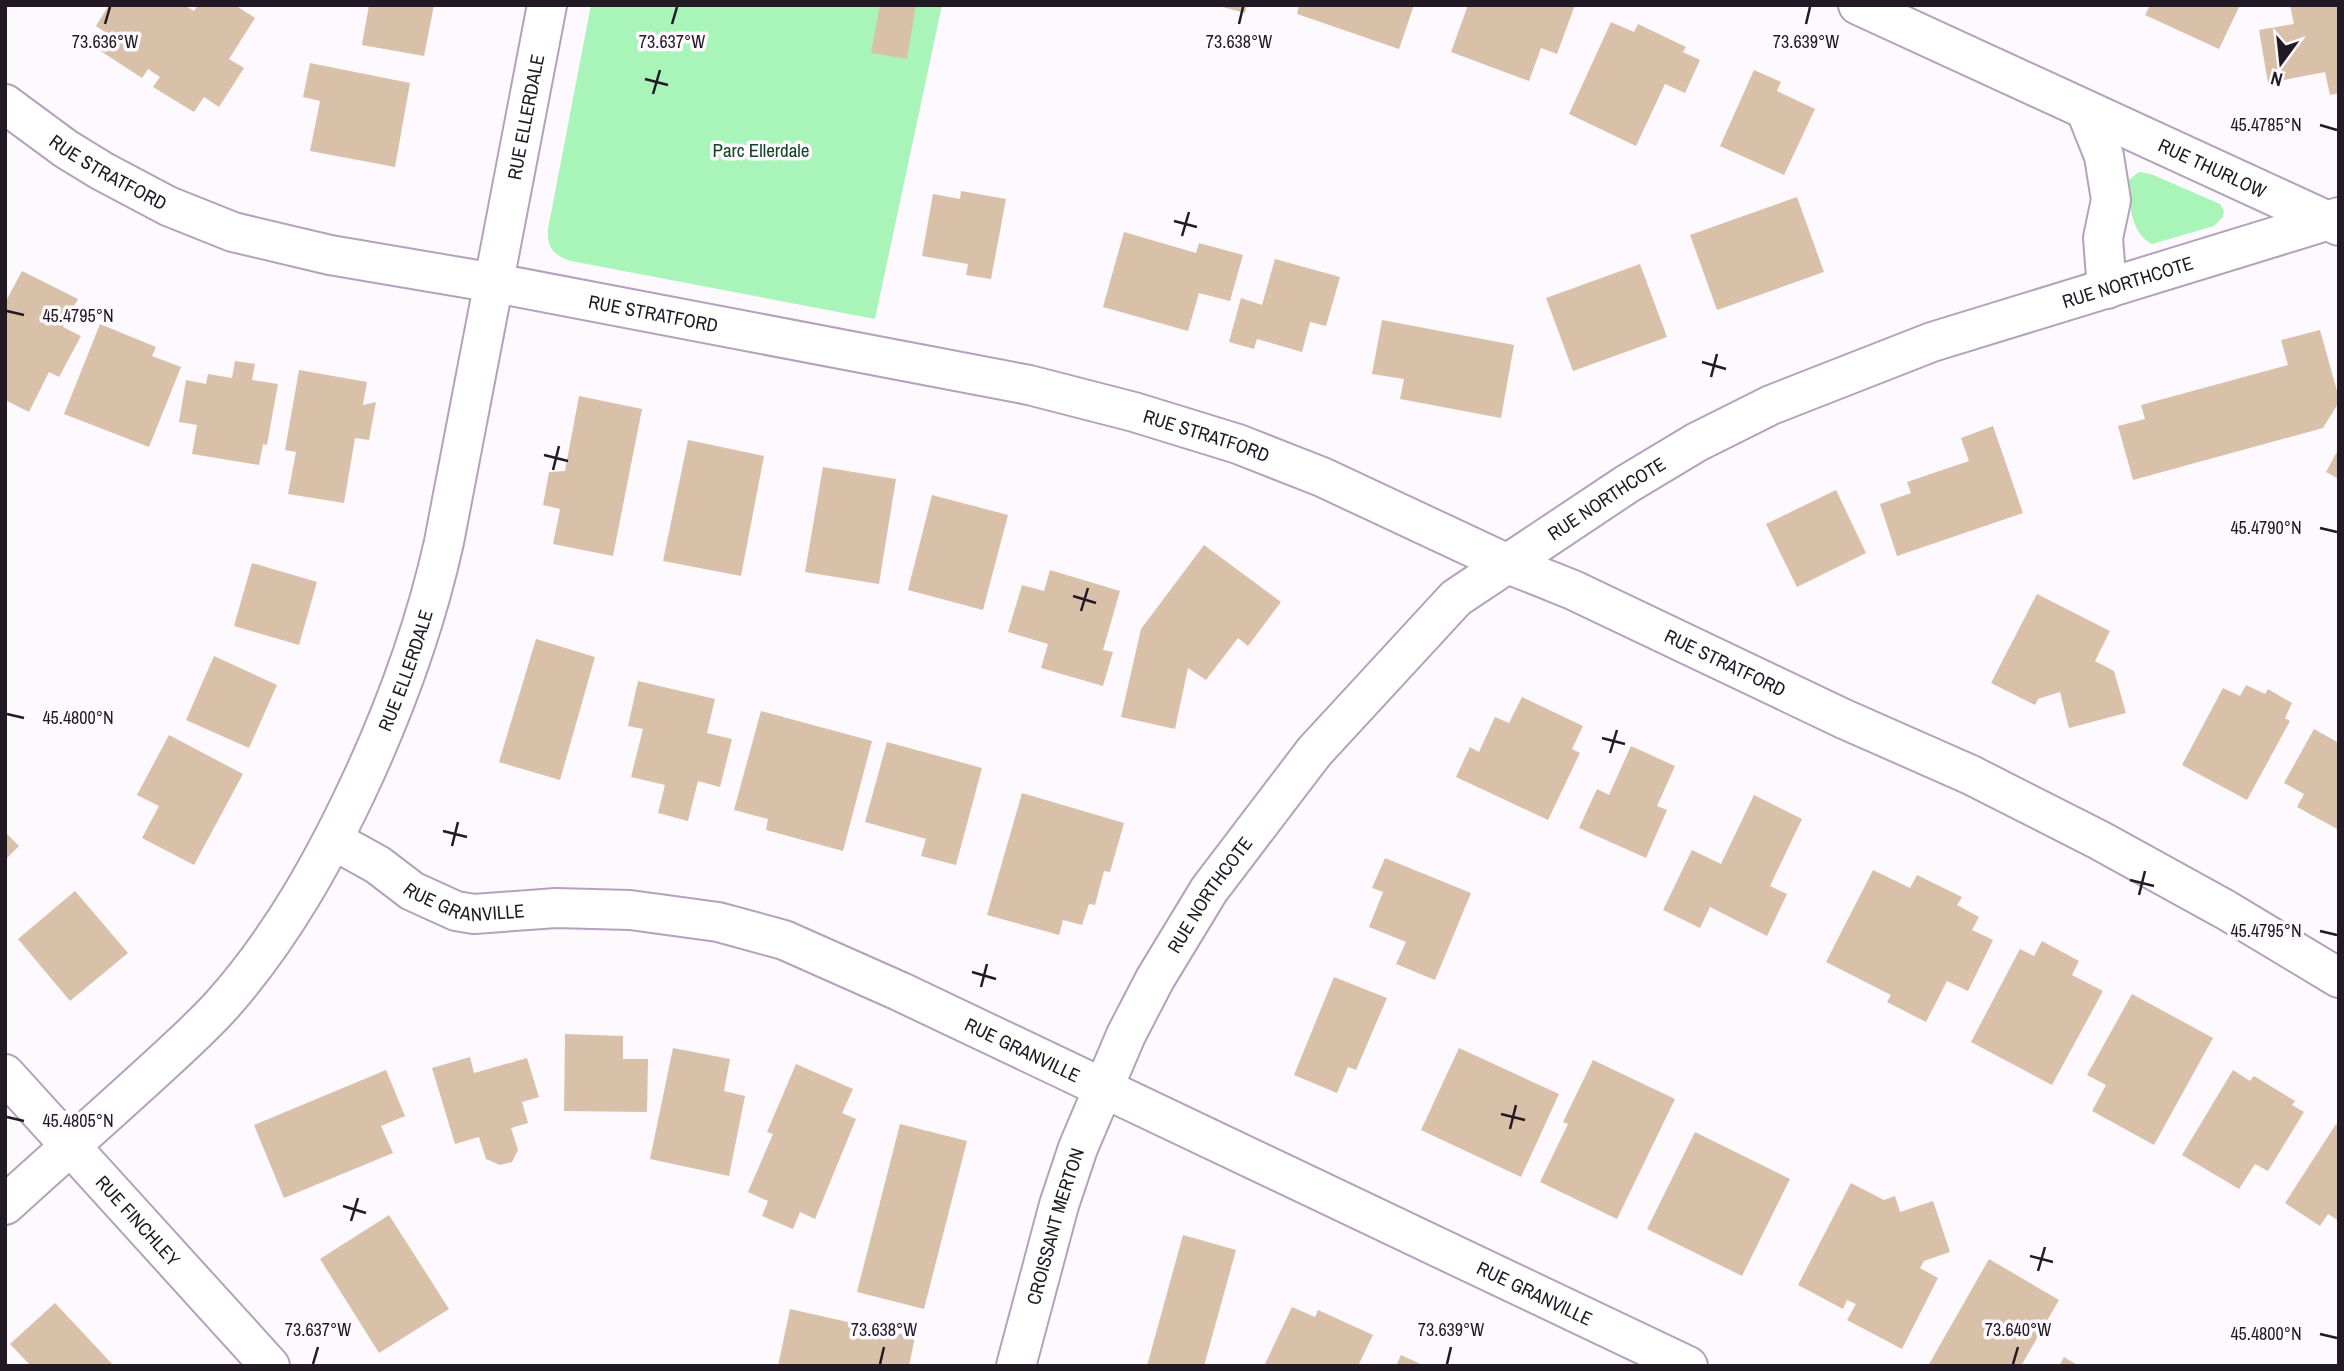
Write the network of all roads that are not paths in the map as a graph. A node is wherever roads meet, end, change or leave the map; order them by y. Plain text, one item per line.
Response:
1 (547, 5) edge
2 (1858, 5) edge
3 (5, 104) edge
4 (2086, 111) junction
5 (2335, 221) edge
6 (495, 283) junction
7 (2107, 289) junction
8 (1508, 564) junction
9 (333, 840) junction
10 (2339, 978) edge
11 (5, 1074) edge
12 (1104, 1088) junction
13 (71, 1147) junction
14 (5, 1205) edge
15 (270, 1366) edge
16 (1016, 1366) edge
17 (1688, 1366) edge

1 - 6 street, RUE ELLERDALE
2 - 4 street, RUE THURLOW
3 - 6 street, RUE STRATFORD
4 - 5 street, RUE THURLOW
4 - 7 street
5 - 7 street, RUE NORTHCOTE
6 - 8 street, RUE STRATFORD
6 - 9 street, RUE ELLERDALE
7 - 8 street, RUE NORTHCOTE
8 - 10 street, RUE STRATFORD
8 - 12 street, RUE NORTHCOTE
9 - 12 street, RUE GRANVILLE
9 - 13 street, RUE ELLERDALE
11 - 13 street, RUE FINCHLEY
12 - 16 street, CROISSANT MERTON
12 - 17 street, RUE GRANVILLE
13 - 14 street, RUE ELLERDALE
13 - 15 street, RUE FINCHLEY

